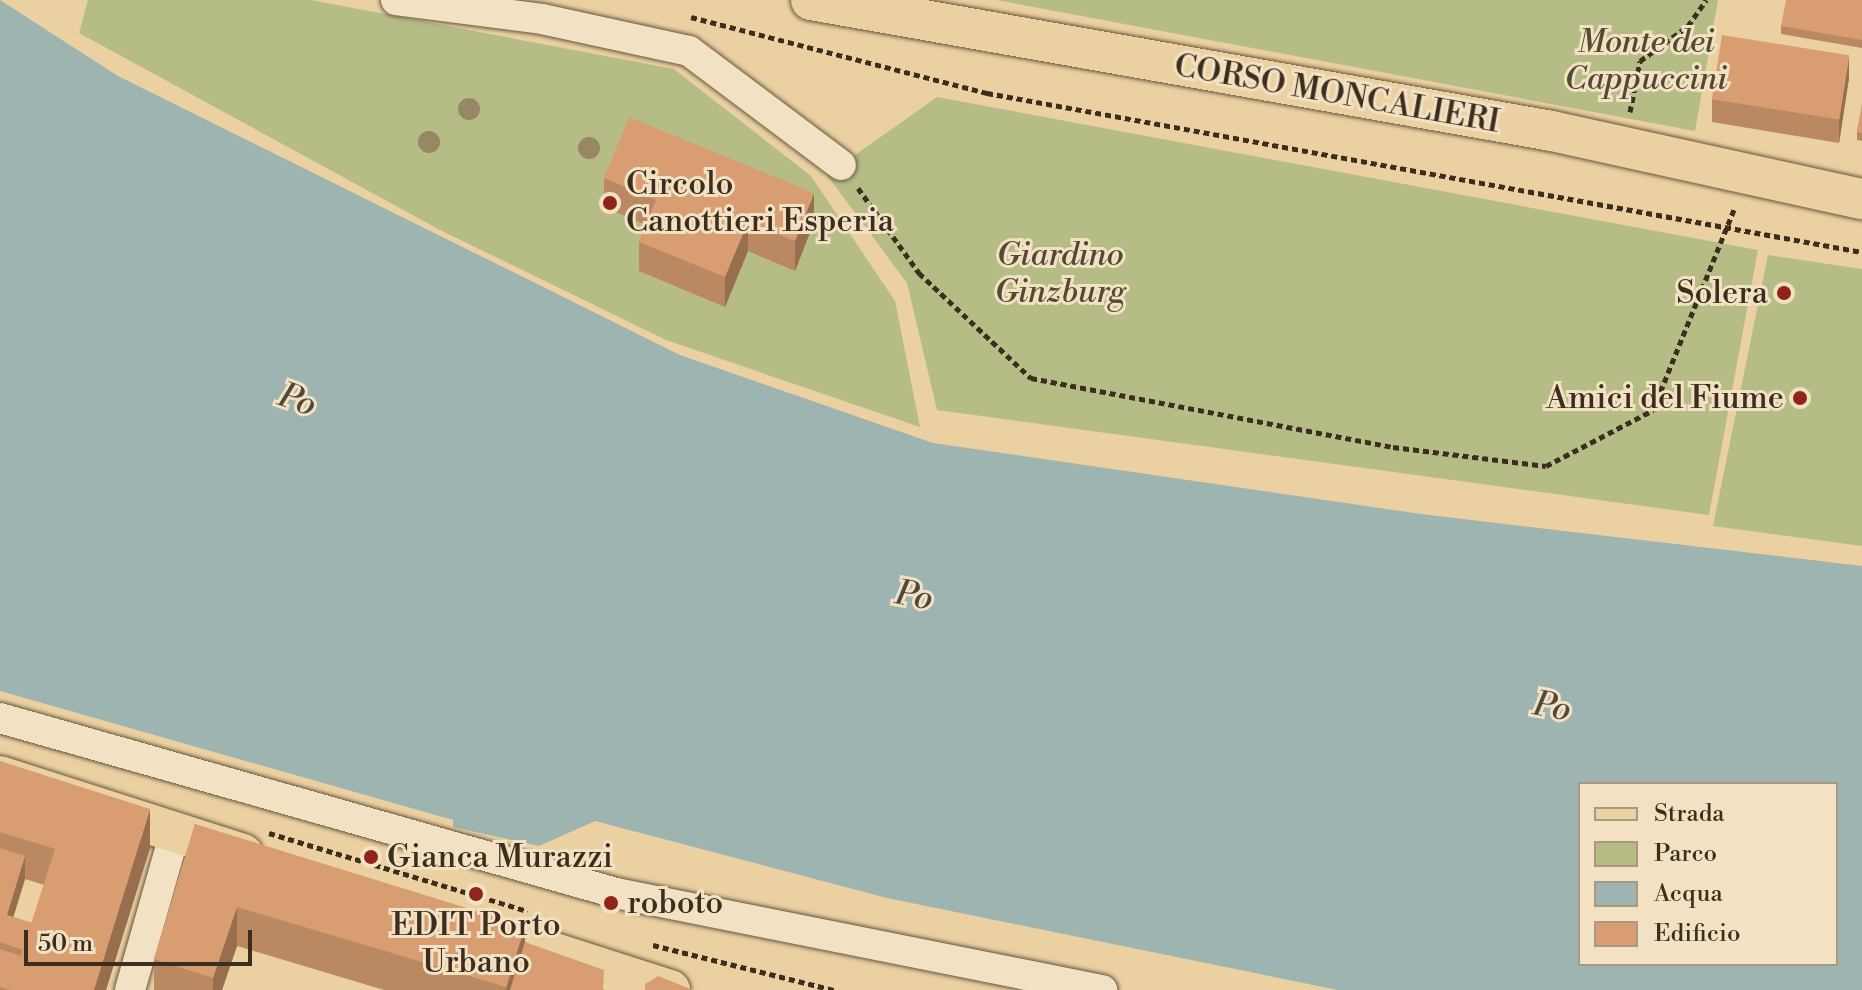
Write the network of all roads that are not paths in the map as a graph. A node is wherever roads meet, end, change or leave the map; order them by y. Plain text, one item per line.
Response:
1 (396, 0) edge
2 (811, 0) edge
3 (841, 165) road end
4 (1862, 199) edge
5 (0, 718) edge
6 (0, 776) edge
7 (175, 832) junction
8 (280, 865) edge
9 (492, 933) edge
10 (634, 970) edge
11 (130, 990) edge
12 (670, 990) edge
13 (1102, 990) edge

1 - 3 street
2 - 4 main road, CORSO MONCALIERI
5 - 13 street
6 - 7 main road
7 - 8 main road
7 - 11 street
9 - 10 main road
10 - 12 main road

